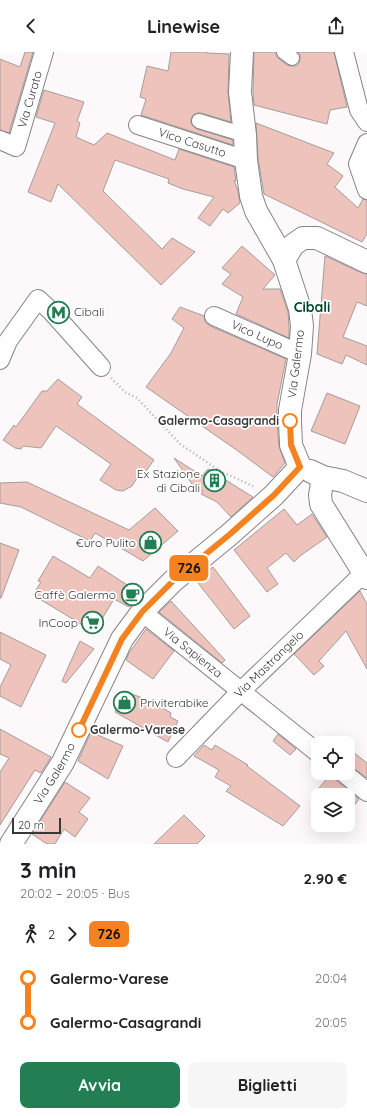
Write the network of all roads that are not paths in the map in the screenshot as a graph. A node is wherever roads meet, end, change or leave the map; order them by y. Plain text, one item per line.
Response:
1 (44, 52) edge
2 (242, 52) edge
3 (344, 52) edge
4 (198, 121) dead end
5 (367, 122) edge
6 (138, 125) dead end
7 (245, 135) junction
8 (0, 140) edge
9 (367, 143) edge
10 (246, 160) junction
11 (367, 190) edge
12 (284, 260) junction
13 (367, 262) edge
14 (214, 316) dead end
15 (300, 354) junction
16 (0, 360) edge
17 (101, 367) road end
18 (300, 467) junction
19 (323, 477) junction
20 (367, 491) edge
21 (366, 576) edge
22 (142, 612) junction
23 (240, 691) junction
24 (311, 747) edge
25 (176, 758) dead end
26 (352, 780) edge
27 (367, 792) edge
28 (11, 844) edge

1 - 8 street, Via Curato
2 - 7 main road, Via Galermo
3 - 5 street
4 - 7 street
6 - 10 street, Vico Casutto
7 - 10 main road, Via Galermo
9 - 11 street
10 - 12 main road, Via Galermo
12 - 13 main road
12 - 15 main road, Via Galermo
14 - 15 street, Vico Lupo
15 - 18 main road, Via Galermo
16 - 17 street
18 - 19 main road
18 - 22 main road, Via Galermo
19 - 20 main road
19 - 21 main road
21 - 23 street, Via Mastrangelo
22 - 23 street, Via Sapienza
22 - 28 main road, Via Galermo
23 - 24 street, Via Sapienza
23 - 25 street, Via Mastrangelo
26 - 27 street

